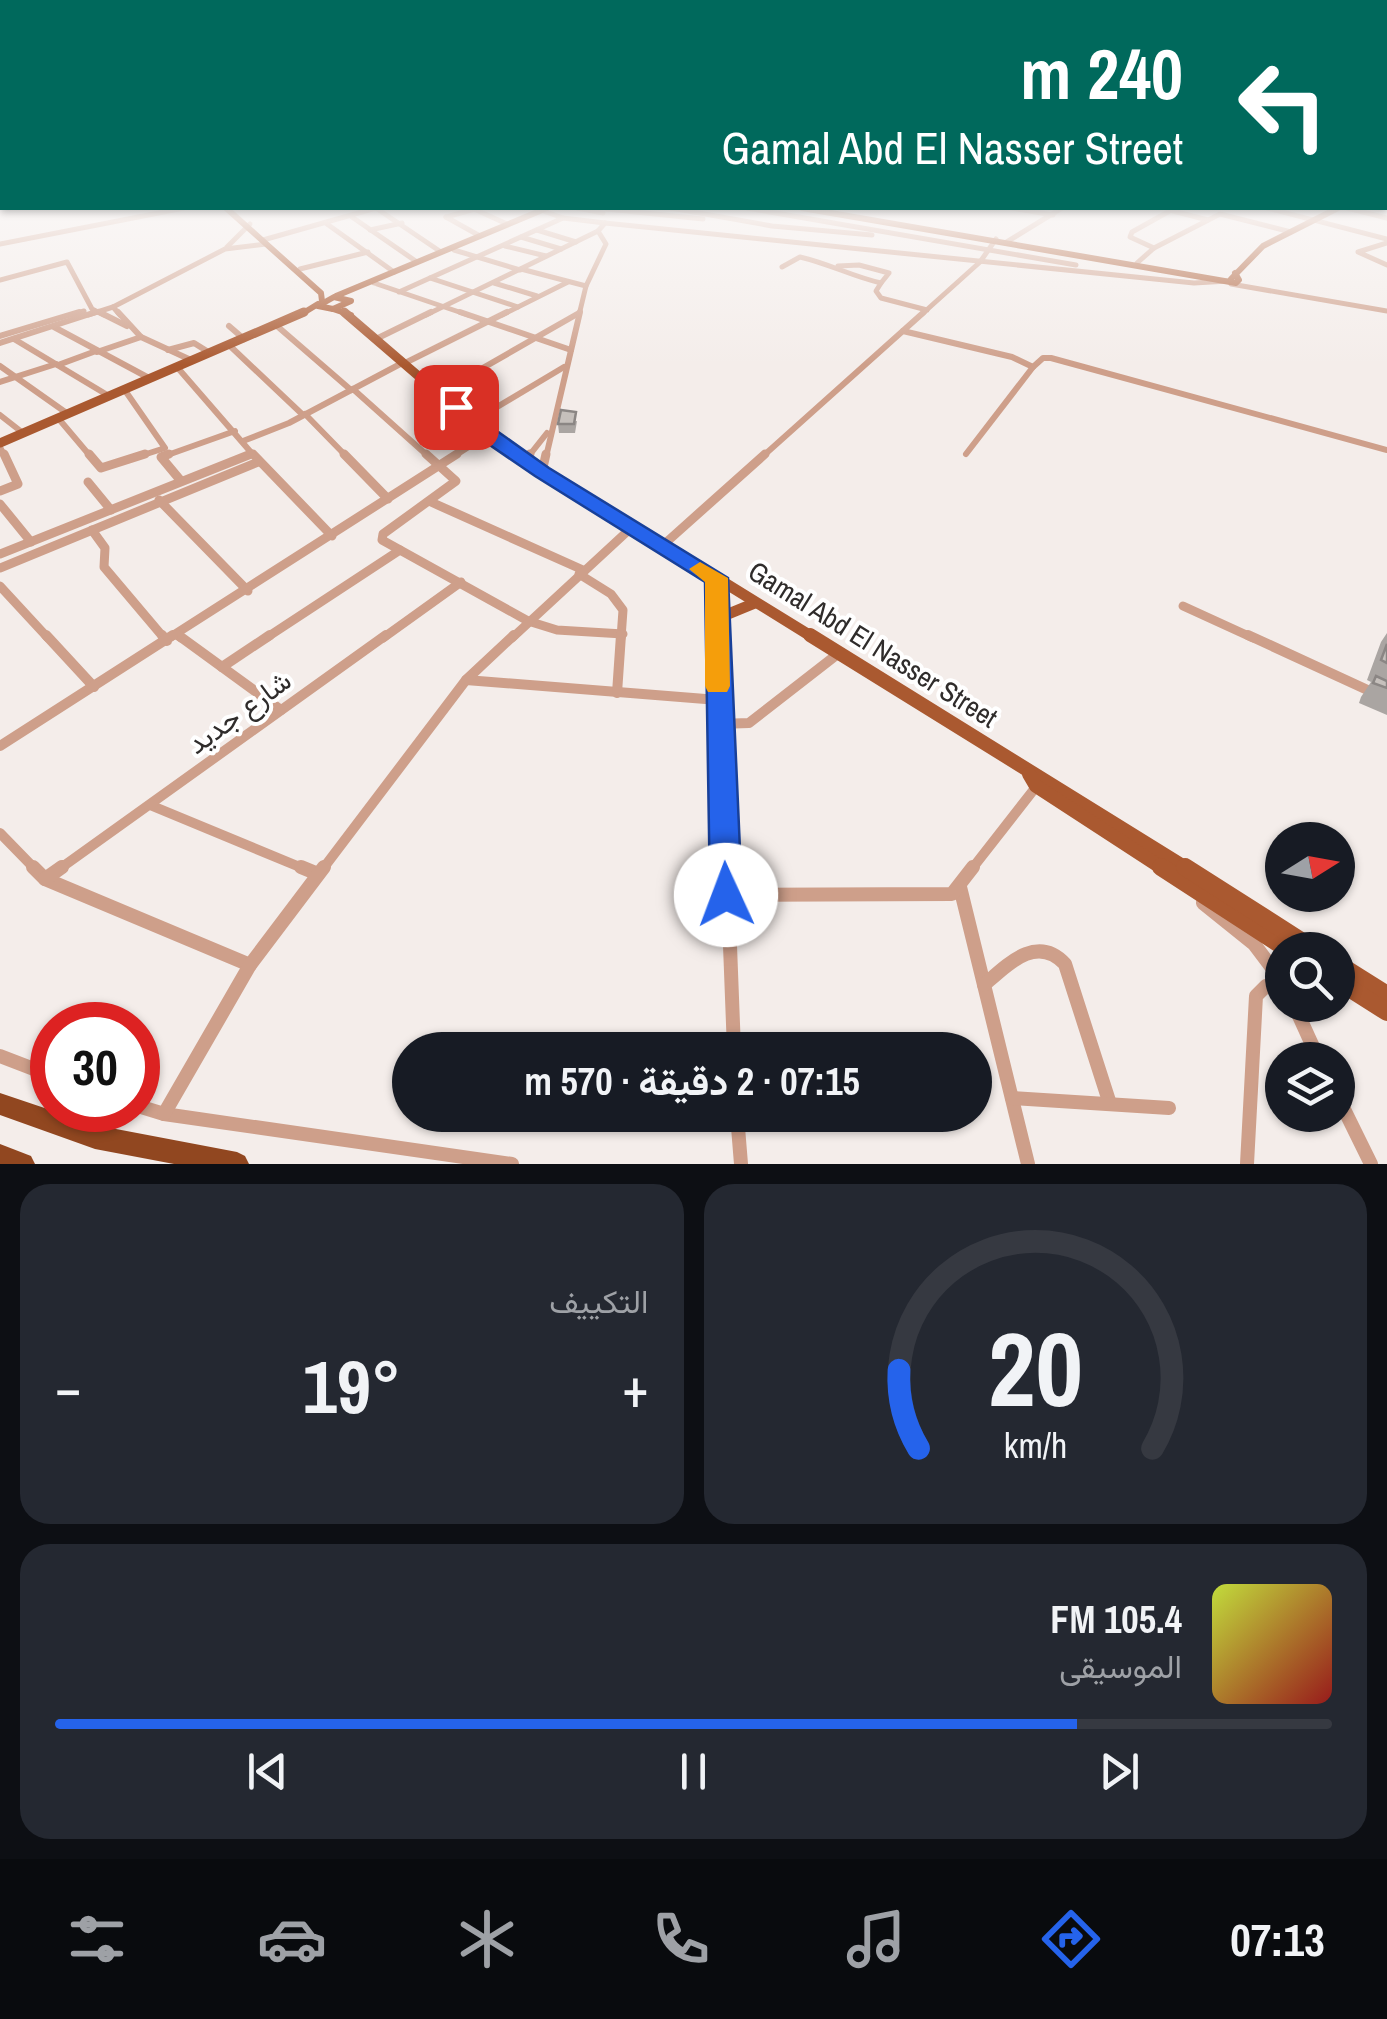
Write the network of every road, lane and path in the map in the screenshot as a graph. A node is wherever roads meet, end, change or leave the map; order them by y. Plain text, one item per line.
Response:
1 (208, 257) edge
2 (283, 257) edge
3 (285, 257) edge
4 (350, 257) edge
5 (375, 257) edge
6 (409, 257) edge
7 (428, 257) edge
8 (436, 257) edge
9 (478, 257) edge
10 (479, 257) edge
11 (544, 257) edge
12 (600, 257) edge
13 (799, 257) edge
14 (801, 257) edge
15 (936, 257) edge
16 (983, 257) edge
17 (1025, 257) edge
18 (1085, 257) edge
19 (1101, 257) edge
20 (1143, 257) edge
21 (1253, 257) edge
22 (417, 262) junction
23 (980, 262) junction
24 (1136, 263) junction
25 (838, 266) junction
26 (782, 267) dead end
27 (300, 269) junction
28 (520, 270) junction
29 (394, 272) junction
30 (1108, 274) junction
31 (430, 278) junction
32 (1234, 279) junction
33 (0, 280) edge
34 (1159, 280) junction
35 (1206, 281) junction
36 (494, 282) junction
37 (568, 282) junction
38 (374, 283) junction
39 (881, 283) junction
40 (586, 286) junction
41 (325, 290) junction
42 (352, 290) junction
43 (399, 292) junction
44 (474, 292) junction
45 (537, 296) junction
46 (335, 297) junction
47 (320, 302) junction
48 (350, 306) junction
49 (113, 307) junction
50 (444, 307) junction
51 (518, 307) junction
52 (332, 309) junction
53 (927, 310) junction
54 (1387, 310) edge
55 (94, 311) junction
56 (579, 314) junction
57 (297, 317) junction
58 (489, 322) junction
59 (54, 326) junction
60 (127, 326) junction
61 (229, 326) dead end
62 (277, 326) junction
63 (903, 331) junction
64 (140, 337) junction
65 (537, 337) junction
66 (378, 338) junction
67 (0, 339) edge
68 (14, 339) junction
69 (244, 340) junction
70 (229, 345) junction
71 (168, 350) junction
72 (571, 350) junction
73 (97, 352) junction
74 (210, 353) junction
75 (191, 360) junction
76 (405, 363) junction
77 (57, 364) junction
78 (0, 366) edge
79 (176, 366) junction
80 (566, 366) junction
81 (1032, 367) junction
82 (16, 376) junction
83 (149, 378) junction
84 (0, 382) edge
85 (352, 389) junction
86 (124, 390) junction
87 (439, 393) junction
88 (108, 396) junction
89 (0, 415) edge
90 (304, 415) junction
91 (63, 416) junction
92 (472, 422) junction
93 (235, 431) junction
94 (549, 431) junction
95 (23, 433) junction
96 (487, 435) junction
97 (243, 441) junction
98 (0, 445) edge
99 (1387, 450) edge
100 (966, 454) dead end
101 (255, 458) junction
102 (525, 460) junction
103 (439, 464) junction
104 (542, 472) junction
105 (182, 481) junction
106 (88, 482) dead end
107 (0, 491) edge
108 (152, 493) junction
109 (388, 499) junction
110 (160, 502) junction
111 (431, 502) junction
112 (0, 504) edge
113 (111, 510) junction
114 (632, 528) junction
115 (92, 530) junction
116 (332, 536) junction
117 (30, 542) junction
118 (661, 547) junction
119 (400, 550) junction
120 (0, 554) edge
121 (0, 568) edge
122 (581, 572) junction
123 (716, 578) junction
124 (460, 582) junction
125 (0, 586) edge
126 (248, 591) junction
127 (755, 603) junction
128 (1183, 606) dead end
129 (716, 619) junction
130 (528, 621) junction
131 (623, 634) junction
132 (172, 638) junction
133 (839, 653) junction
134 (222, 668) junction
135 (466, 680) junction
136 (94, 688) junction
137 (617, 693) junction
138 (1387, 699) edge
139 (718, 700) junction
140 (281, 710) junction
141 (719, 724) junction
142 (0, 746) edge
143 (1036, 779) junction
144 (150, 804) junction
145 (0, 832) edge
146 (318, 874) junction
147 (1177, 878) junction
148 (44, 879) junction
149 (960, 887) junction
150 (726, 895) junction
151 (1286, 932) edge
152 (1265, 935) edge
153 (1265, 959) edge
154 (250, 965) junction
155 (1355, 975) edge
156 (984, 985) junction
157 (1265, 987) edge
158 (1355, 992) edge
159 (1387, 995) edge
160 (1387, 1012) edge
161 (733, 1032) edge
162 (0, 1056) edge
163 (30, 1068) edge
164 (1012, 1098) junction
165 (0, 1104) edge
166 (1110, 1104) junction
167 (1169, 1108) dead end
168 (160, 1113) edge
169 (164, 1114) junction
170 (1355, 1130) edge
171 (738, 1132) edge
172 (0, 1156) edge
173 (23, 1164) edge
174 (237, 1164) edge
175 (512, 1164) edge
176 (741, 1164) edge
177 (1028, 1164) edge
178 (1247, 1164) edge
179 (1372, 1164) edge

1 - 49 street
2 - 47 main road
3 - 27 main road
4 - 27 street
5 - 29 street
6 - 22 street
7 - 22 main road
8 - 38 main road
9 - 31 street
10 - 28 street
11 - 28 street
12 - 40 street
13 - 26 street
14 - 25 street
15 - 23 street
16 - 23 street
17 - 30 street
18 - 35 main road
19 - 24 main road
20 - 24 street
21 - 32 main road
22 - 29 main road
23 - 30 street
23 - 53 street
24 - 32 main road
25 - 39 street
25 - 39 street
27 - 41 main road
28 - 36 street
28 - 37 street
29 - 42 main road
30 - 34 street
31 - 43 street
31 - 44 street
32 - 34 street
32 - 35 main road
32 - 54 street
33 - 55 street
34 - 35 street
36 - 44 street
36 - 45 street
37 - 40 street
37 - 45 street
38 - 43 street
38 - 48 main road
39 - 53 street
40 - 56 street
41 - 42 main road
41 - 46 main road
42 - 46 main road
43 - 50 street
44 - 50 street
44 - 51 street
45 - 51 street
46 - 47 main road
46 - 48 main road
47 - 52 main road, Gamal Abd El Nasser Street
47 - 57 main road
48 - 52 main road, Gamal Abd El Nasser Street
48 - 66 main road, Gamal Abd El Nasser Street
49 - 55 street
49 - 60 street
50 - 58 street
50 - 66 street
51 - 58 street
52 - 57 main road
53 - 63 street
55 - 59 street
55 - 60 street
55 - 67 street
56 - 65 street
56 - 72 street
57 - 62 main road
58 - 65 street
58 - 76 street
59 - 68 street
59 - 73 street
60 - 64 street
61 - 69 street
62 - 69 main road
62 - 85 street
63 - 81 street
63 - 118 street
64 - 71 street
64 - 73 street
65 - 72 street
65 - 87 street
66 - 76 main road, Gamal Abd El Nasser Street
67 - 68 street
68 - 77 street
69 - 70 main road
70 - 74 main road
70 - 90 street
71 - 74 street
71 - 75 street
72 - 80 street
73 - 77 street
73 - 83 street
74 - 75 main road
75 - 79 main road
76 - 85 street
76 - 87 main road, Gamal Abd El Nasser Street
77 - 82 street
77 - 88 street
78 - 82 street
79 - 83 main road
79 - 93 street
80 - 92 street
80 - 94 street
81 - 99 street
81 - 100 street
82 - 84 street
82 - 91 street
83 - 86 main road
85 - 90 street
85 - 103 street
86 - 88 main road
86 - 91 street
87 - 92 main road, Gamal Abd El Nasser Street
88 - 91 main road
89 - 95 street
90 - 97 street
90 - 109 street
91 - 95 main road
92 - 96 main road, Gamal Abd El Nasser Street
93 - 97 street
93 - 105 street
94 - 102 street
94 - 104 street
95 - 98 main road
96 - 102 main road, Gamal Abd El Nasser Street
96 - 103 street
97 - 101 street
98 - 107 street
101 - 105 street
101 - 110 street
101 - 116 street
102 - 104 main road, Gamal Abd El Nasser Street
103 - 109 street
103 - 111 street
104 - 114 main road, Gamal Abd El Nasser Street
105 - 108 street
106 - 113 street
108 - 110 street
108 - 113 street
109 - 116 street
110 - 115 street
110 - 126 street
111 - 119 street
111 - 122 street
112 - 117 street
113 - 117 street
114 - 118 main road, Gamal Abd El Nasser Street
114 - 122 street
115 - 121 street
115 - 132 street
116 - 126 street
117 - 120 street
118 - 123 main road, Gamal Abd El Nasser Street
119 - 124 street
119 - 134 street
122 - 130 street
122 - 131 street
123 - 127 main road, Gamal Abd El Nasser Street
123 - 129 street
124 - 130 street
124 - 140 street, شارع جديد
125 - 136 street
126 - 132 street
127 - 129 main road
127 - 133 main road, Gamal Abd El Nasser Street
128 - 138 street
129 - 139 street
130 - 131 street
130 - 135 street
131 - 137 street
132 - 134 street
132 - 136 street
133 - 141 street
133 - 143 main road, Gamal Abd El Nasser Street
134 - 140 street
135 - 137 street
135 - 146 street
136 - 142 street
137 - 139 street
139 - 141 street
140 - 144 street, شارع جديد
141 - 150 street
143 - 147 main road, Gamal Abd El Nasser Street
143 - 149 street
143 - 151 main road, Gamal Abd El Nasser Street
144 - 146 street
144 - 148 street, شارع جديد
145 - 148 street
146 - 154 street
147 - 152 main road, Gamal Abd El Nasser Street
147 - 153 street
148 - 154 street
149 - 150 street
149 - 156 street
150 - 161 street
154 - 169 street
155 - 159 main road
156 - 164 street
156 - 166 street
157 - 178 street
158 - 160 main road
162 - 163 street
164 - 166 street
164 - 177 street
165 - 174 highway
166 - 167 street
168 - 169 street
169 - 175 street
170 - 179 street
171 - 176 street
172 - 173 highway

